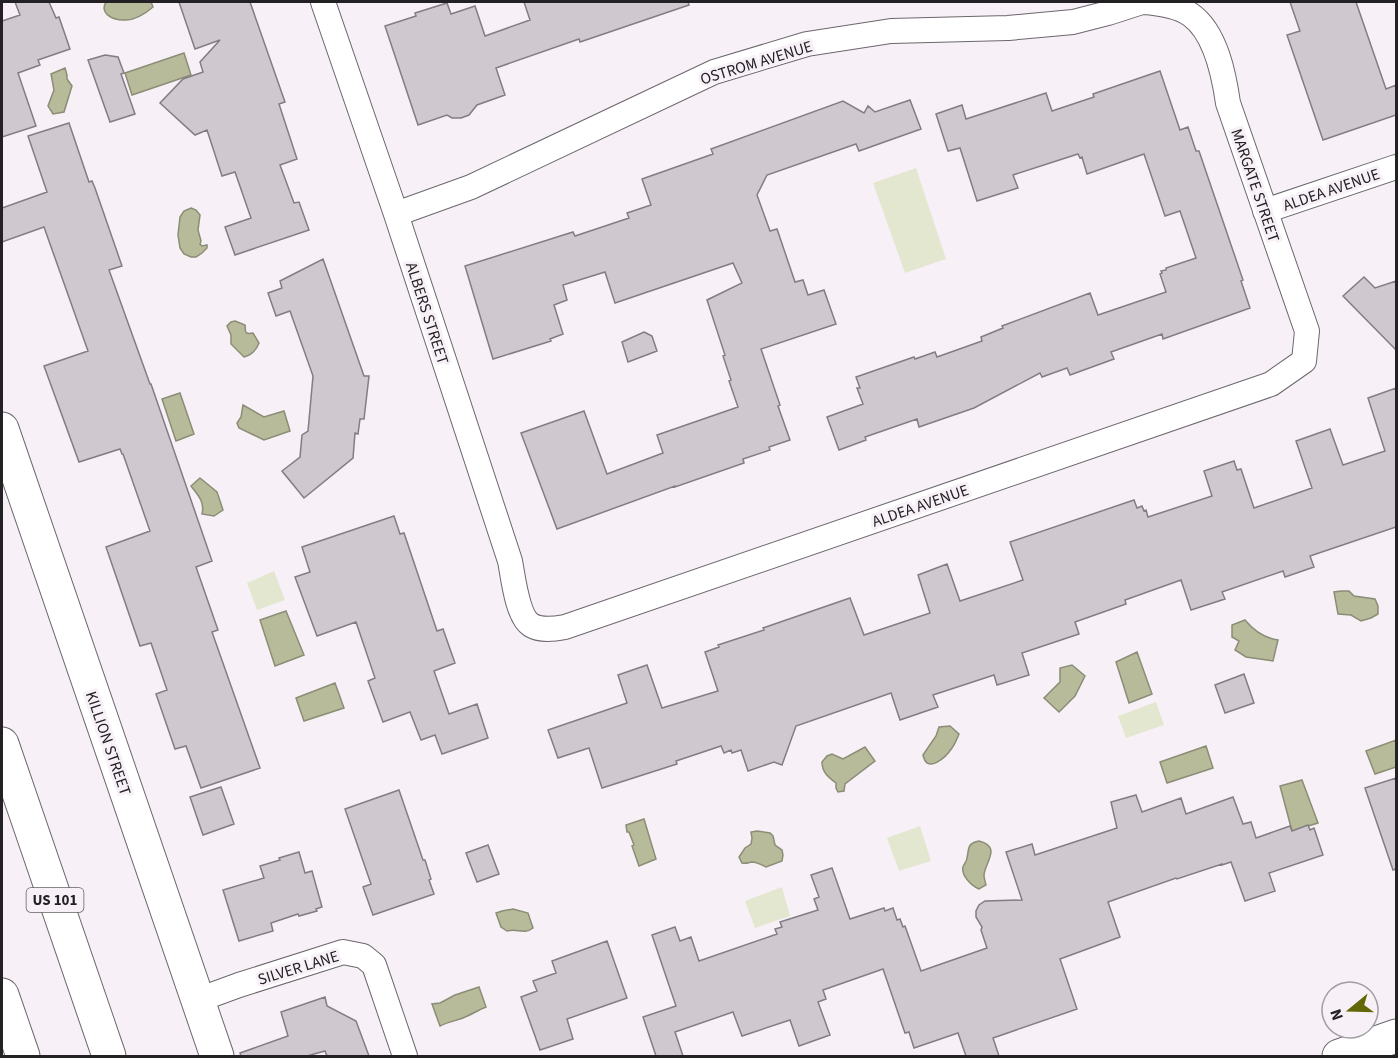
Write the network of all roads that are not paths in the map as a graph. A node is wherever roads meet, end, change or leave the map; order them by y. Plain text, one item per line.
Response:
1 (323, 2) edge
2 (1142, 2) edge
3 (1191, 15) joint
4 (1396, 167) edge
5 (1265, 211) junction
6 (396, 214) junction
7 (1304, 362) joint
8 (2, 429) edge
9 (530, 625) joint
10 (2, 744) edge
11 (2, 994) edge
12 (198, 1000) junction
13 (1396, 1036) edge
14 (23, 1056) edge
15 (109, 1056) edge
16 (217, 1056) edge
17 (405, 1056) edge
18 (1339, 1056) edge

1 - 6 street, ALBERS STREET
2 - 3 street, OSTROM AVENUE
2 - 6 street, OSTROM AVENUE
3 - 5 street, MARGATE STREET
4 - 5 street, ALDEA AVENUE
5 - 7 street, MARGATE STREET
6 - 9 street, ALBERS STREET
7 - 9 street, ALDEA AVENUE
8 - 12 main road, KILLION STREET
10 - 15 main road, US 101
11 - 14 main road
12 - 16 main road, KILLION STREET
12 - 17 street, SILVER LANE
13 - 18 main road

